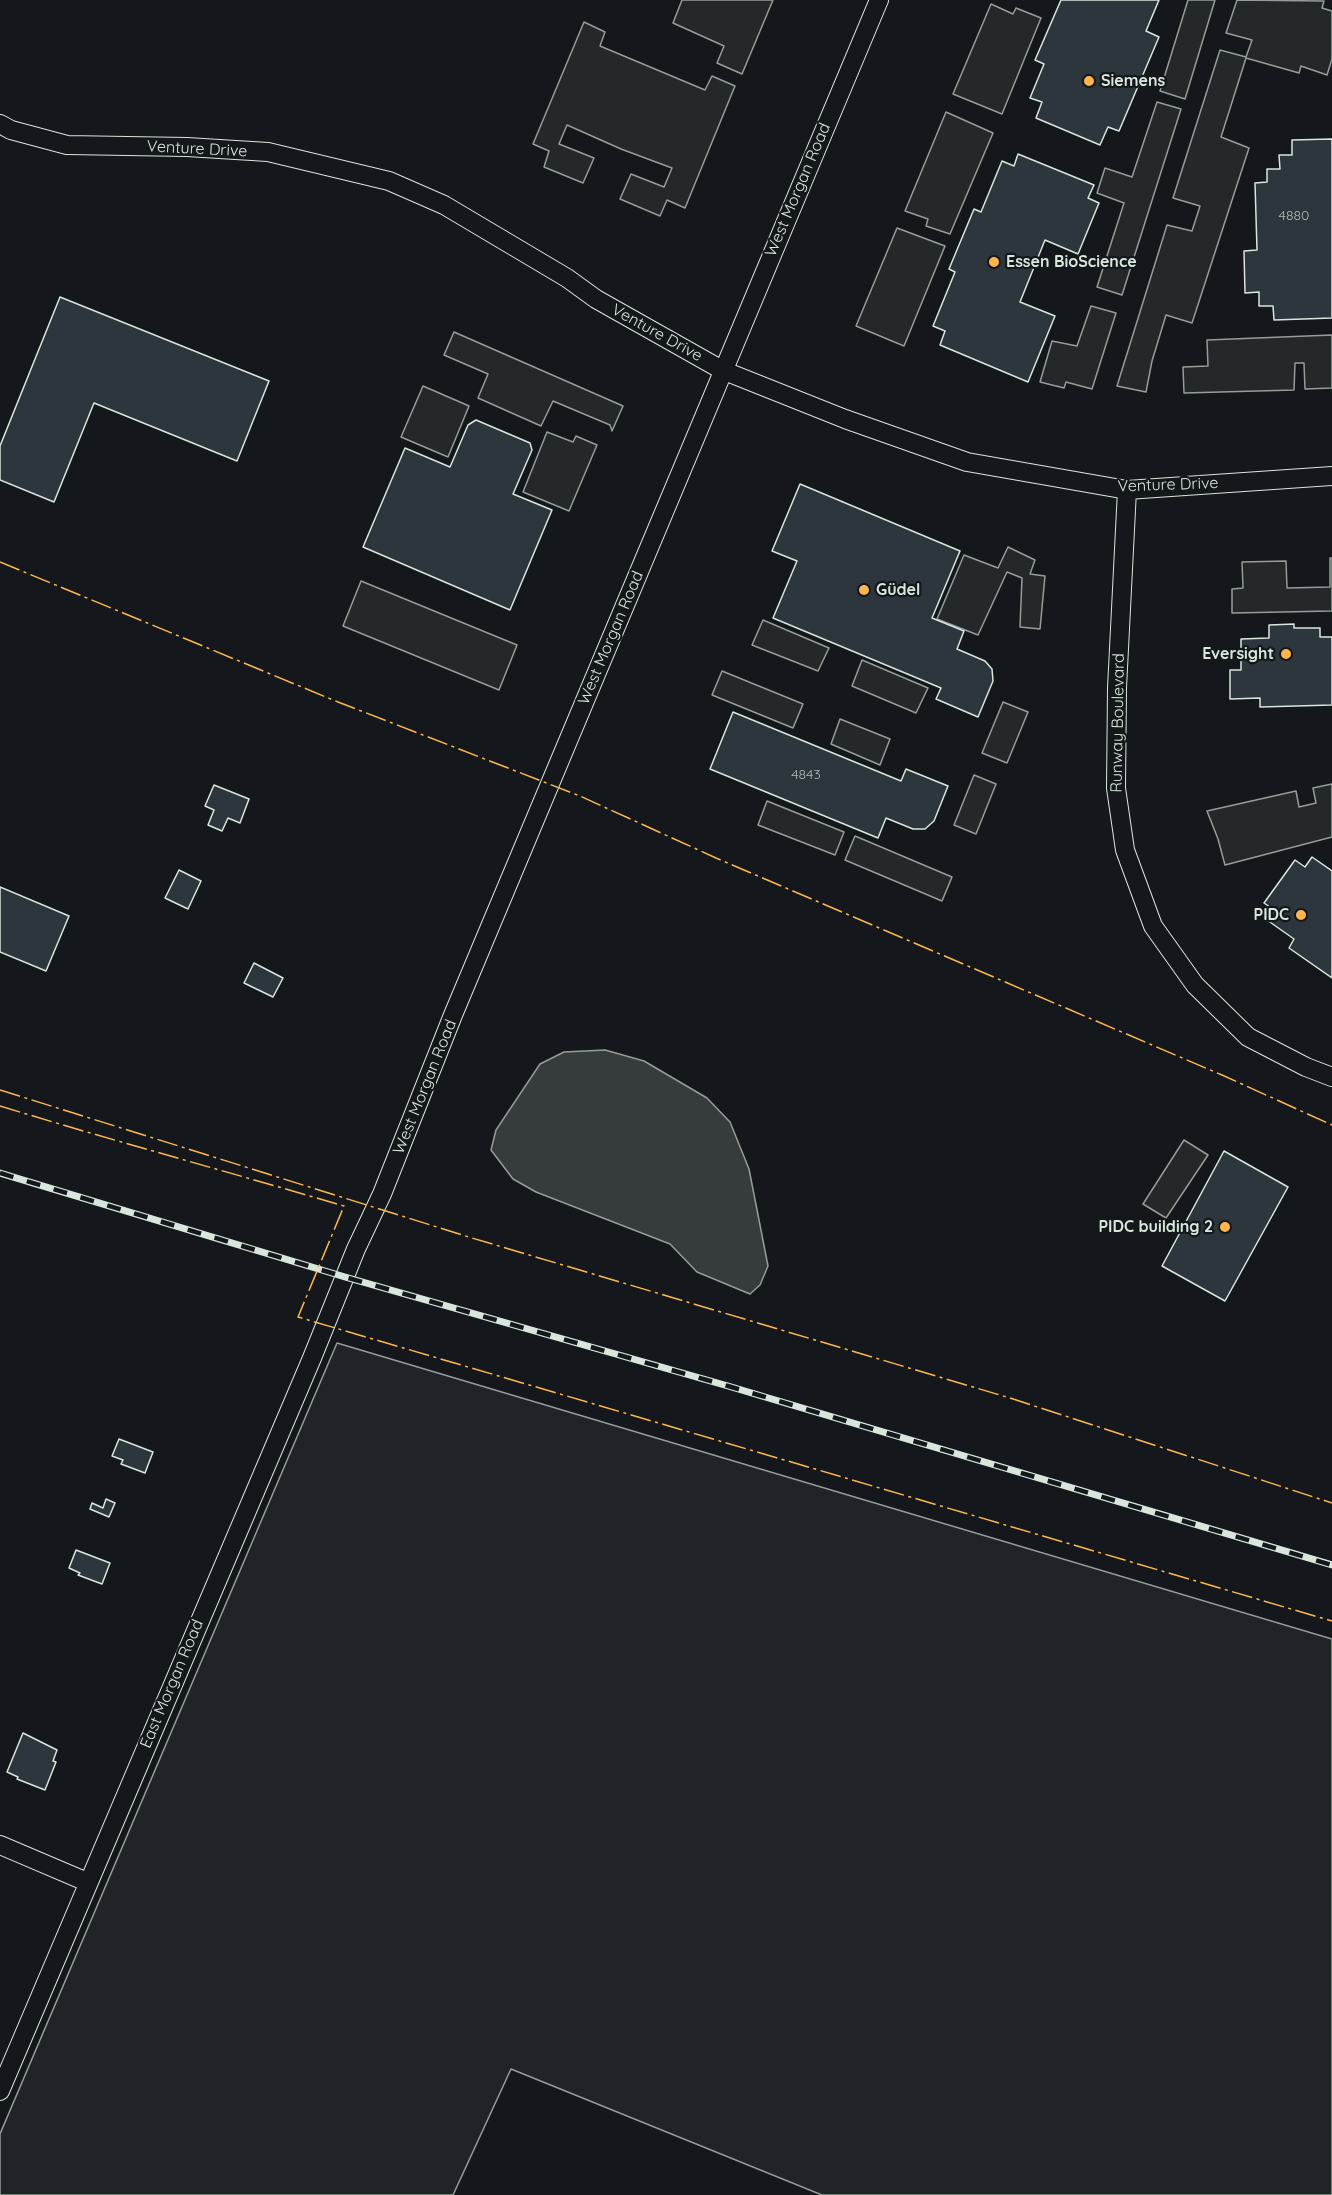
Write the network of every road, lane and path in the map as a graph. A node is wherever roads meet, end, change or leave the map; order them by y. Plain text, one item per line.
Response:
1 (879, 0) edge
2 (0, 124) edge
3 (722, 370) junction
4 (1332, 476) edge
5 (1127, 490) junction
6 (1332, 1077) edge
7 (345, 1277) joint
8 (0, 1845) edge
9 (87, 1882) junction
10 (0, 2091) edge

1 - 3 street, West Morgan Road
2 - 3 street, Venture Drive
3 - 5 street, Venture Drive
3 - 7 street, West Morgan Road
4 - 5 street, Venture Drive
5 - 6 street, Runway Boulevard
7 - 9 street, East Morgan Road
8 - 9 street
9 - 10 street, East Morgan Road

